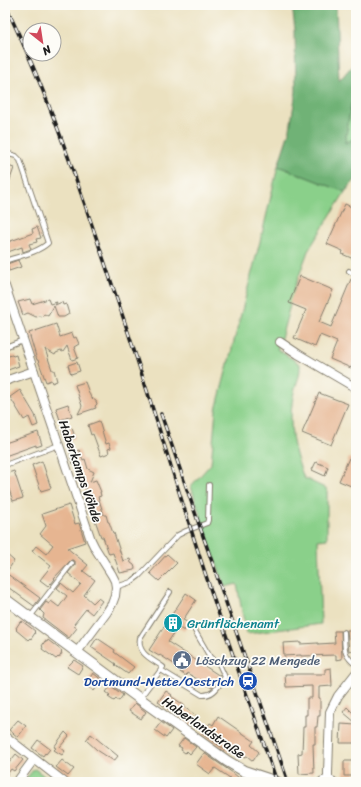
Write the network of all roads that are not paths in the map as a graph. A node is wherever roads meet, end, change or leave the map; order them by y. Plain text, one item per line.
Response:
1 (5, 153) edge
2 (5, 261) edge
3 (348, 271) dead end
4 (356, 275) edge
5 (5, 286) edge
6 (23, 340) junction
7 (280, 342) dead end
8 (5, 347) edge
9 (34, 371) junction
10 (5, 381) edge
11 (356, 388) edge
12 (59, 446) junction
13 (5, 465) edge
14 (209, 485) dead end
15 (72, 563) dead end
16 (116, 587) junction
17 (170, 592) dead end
18 (5, 599) edge
19 (30, 618) junction
20 (195, 631) dead end
21 (344, 632) dead end
22 (77, 652) junction
23 (356, 665) edge
24 (161, 670) junction
25 (356, 673) edge
26 (140, 699) junction
27 (5, 736) edge
28 (34, 759) junction
29 (255, 779) edge
30 (16, 782) edge
31 (64, 782) edge
32 (277, 782) edge
33 (328, 782) edge

1 - 2 lane
3 - 4 lane
5 - 6 street, Haberkamps Vöhde
6 - 8 lane
6 - 9 street, Haberkamps Vöhde
7 - 11 street
9 - 10 street
9 - 12 street, Haberkamps Vöhde
12 - 13 lane
12 - 16 street, Haberkamps Vöhde
14 - 16 lane
15 - 19 lane
16 - 22 street
17 - 24 lane
18 - 19 street, Haberlandstraße
19 - 22 street, Haberlandstraße
20 - 24 lane
21 - 23 lane
22 - 26 street, Haberlandstraße
24 - 26 lane
25 - 33 street
26 - 29 street, Haberlandstraße
27 - 28 street
28 - 30 street
28 - 31 street
29 - 32 street, Haberlandstraße

